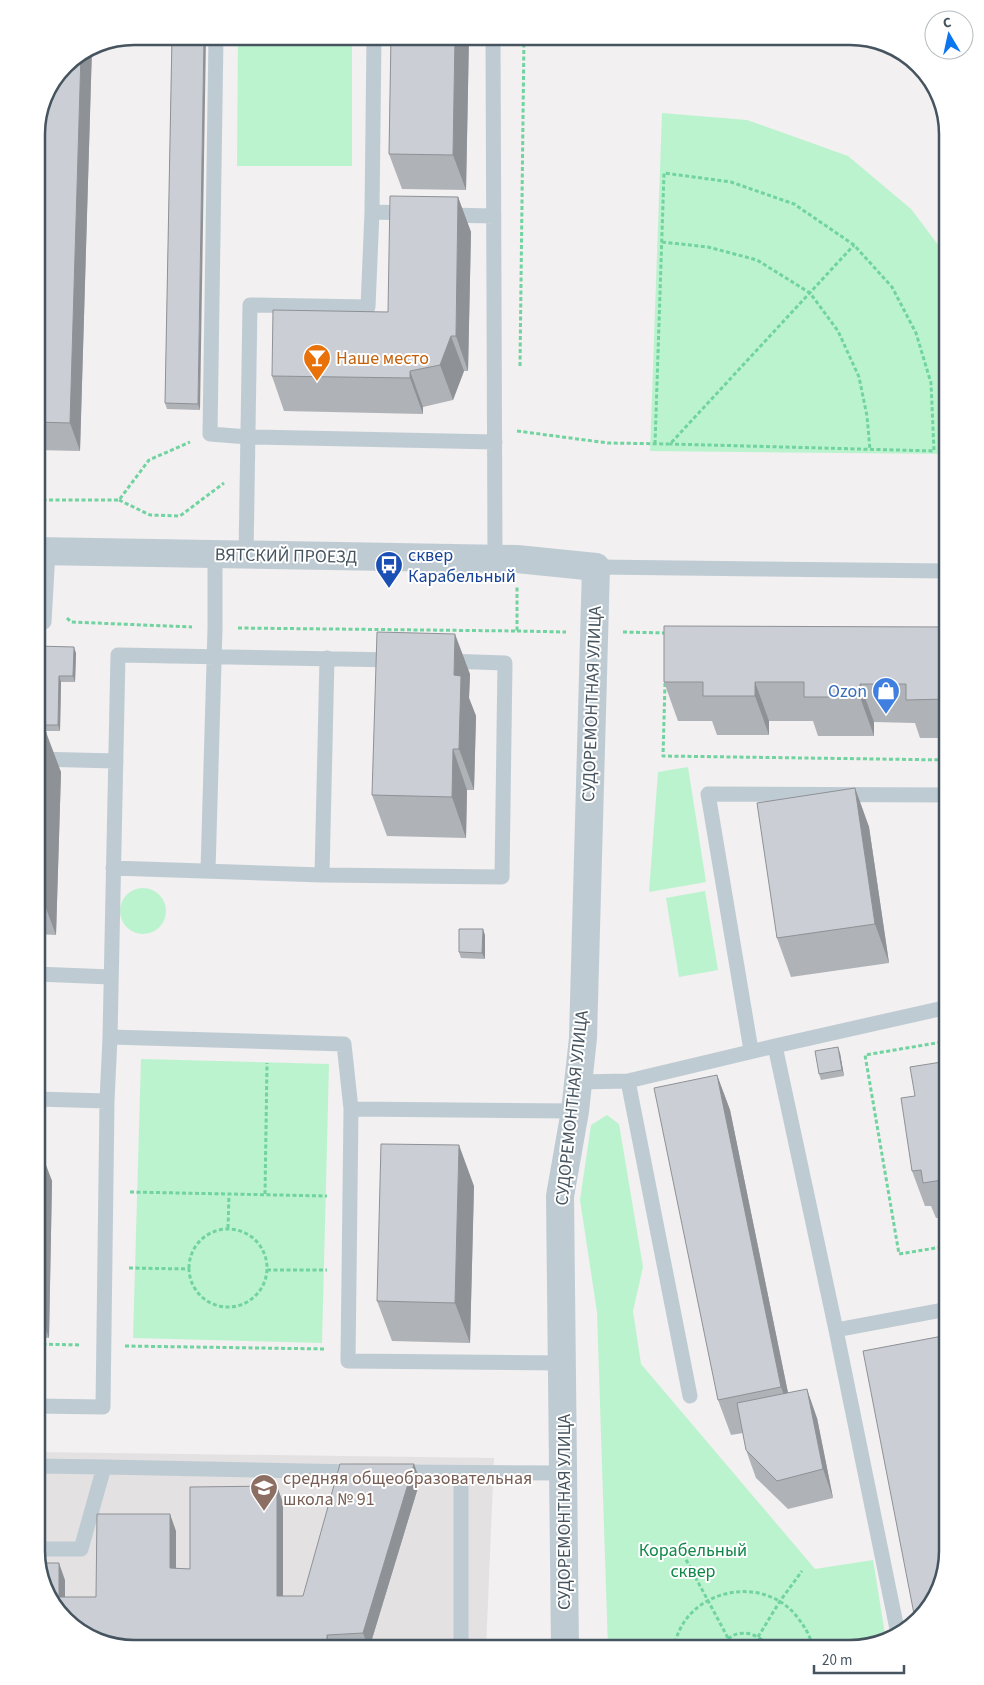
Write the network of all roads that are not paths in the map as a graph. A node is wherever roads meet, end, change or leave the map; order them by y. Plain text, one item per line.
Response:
1 (216, 45) edge
2 (374, 45) edge
3 (493, 45) edge
4 (372, 212) junction
5 (494, 216) junction
6 (248, 437) junction
7 (495, 437) junction
8 (45, 551) edge
9 (215, 554) junction
10 (246, 556) junction
11 (506, 559) junction
12 (596, 567) junction
13 (939, 571) edge
14 (213, 656) junction
15 (327, 658) junction
16 (406, 660) edge
17 (436, 661) edge
18 (45, 759) edge
19 (116, 761) junction
20 (939, 795) edge
21 (113, 868) junction
22 (208, 872) junction
23 (322, 875) junction
24 (45, 974) edge
25 (111, 977) junction
26 (939, 1009) edge
27 (110, 1037) junction
28 (775, 1046) junction
29 (751, 1050) junction
30 (628, 1081) junction
31 (579, 1082) junction
32 (45, 1099) edge
33 (107, 1101) junction
34 (350, 1109) junction
35 (575, 1111) junction
36 (939, 1311) edge
37 (836, 1330) junction
38 (563, 1363) junction
39 (690, 1396) dead end
40 (45, 1406) edge
41 (45, 1466) edge
42 (104, 1467) junction
43 (461, 1474) junction
44 (564, 1474) junction
45 (45, 1549) edge
46 (896, 1627) edge
47 (460, 1640) edge
48 (565, 1640) edge

1 - 6 lane
2 - 4 lane
3 - 5 lane
4 - 5 lane
4 - 6 lane
5 - 7 lane
6 - 7 lane
6 - 10 lane
7 - 11 lane
8 - 9 street, ВЯТСКИЙ ПРОЕЗД
9 - 10 street, ВЯТСКИЙ ПРОЕЗД
9 - 14 lane
10 - 11 street, ВЯТСКИЙ ПРОЕЗД
11 - 12 street, ВЯТСКИЙ ПРОЕЗД
12 - 13 lane
12 - 31 street, СУДОРЕМОНТНАЯ УЛИЦА
14 - 15 lane
14 - 19 lane
14 - 22 lane
15 - 16 lane
15 - 23 lane
17 - 23 lane
18 - 19 lane
19 - 21 lane
20 - 29 lane
21 - 22 lane
21 - 25 lane
22 - 23 lane
24 - 25 lane
25 - 27 lane
26 - 28 lane
27 - 33 lane
27 - 34 lane
28 - 29 lane
28 - 37 lane
29 - 30 lane
30 - 31 lane
30 - 39 lane
31 - 35 street, СУДОРЕМОНТНАЯ УЛИЦА
32 - 33 lane
33 - 40 lane
34 - 35 lane
34 - 38 lane
35 - 38 street, СУДОРЕМОНТНАЯ УЛИЦА
36 - 37 lane
37 - 46 lane
38 - 44 street, СУДОРЕМОНТНАЯ УЛИЦА
41 - 42 lane
42 - 43 lane
42 - 45 lane
43 - 44 lane
43 - 47 lane
44 - 48 street, СУДОРЕМОНТНАЯ УЛИЦА

